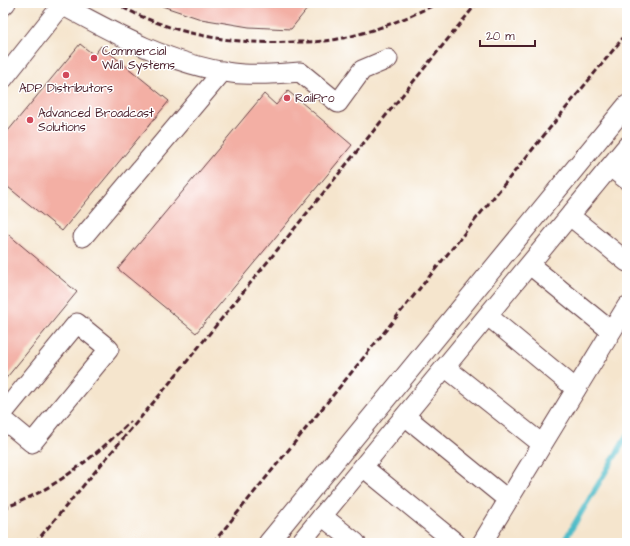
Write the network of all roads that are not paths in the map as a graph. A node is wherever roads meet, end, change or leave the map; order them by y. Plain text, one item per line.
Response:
1 (6, 3) edge
2 (61, 4) edge
3 (3, 6) edge
4 (388, 59) dead end
5 (223, 71) junction
6 (3, 79) edge
7 (627, 105) edge
8 (627, 123) edge
9 (627, 146) edge
10 (610, 167) junction
11 (627, 180) edge
12 (570, 216) junction
13 (83, 237) dead end
14 (627, 262) edge
15 (530, 264) junction
16 (627, 306) edge
17 (488, 316) junction
18 (611, 332) junction
19 (446, 367) junction
20 (576, 389) junction
21 (3, 413) edge
22 (405, 416) junction
23 (3, 419) edge
24 (542, 444) junction
25 (363, 467) junction
26 (508, 500) junction
27 (322, 516) junction
28 (268, 543) edge
29 (282, 543) edge
30 (300, 543) edge
31 (356, 543) edge
32 (456, 543) edge
33 (482, 543) edge

1 - 3 street
2 - 5 street
2 - 6 street
4 - 5 street
5 - 13 street
7 - 28 street
8 - 29 street
9 - 10 street
10 - 11 street
10 - 12 street
12 - 14 street
12 - 15 street
15 - 17 street
15 - 18 street
16 - 18 street
17 - 19 street
17 - 20 street
18 - 20 street
19 - 22 street
19 - 24 street
20 - 24 street
21 - 23 street
22 - 25 street
22 - 26 street
24 - 26 street
25 - 27 street
25 - 32 street
26 - 33 street
27 - 30 street
27 - 31 street

